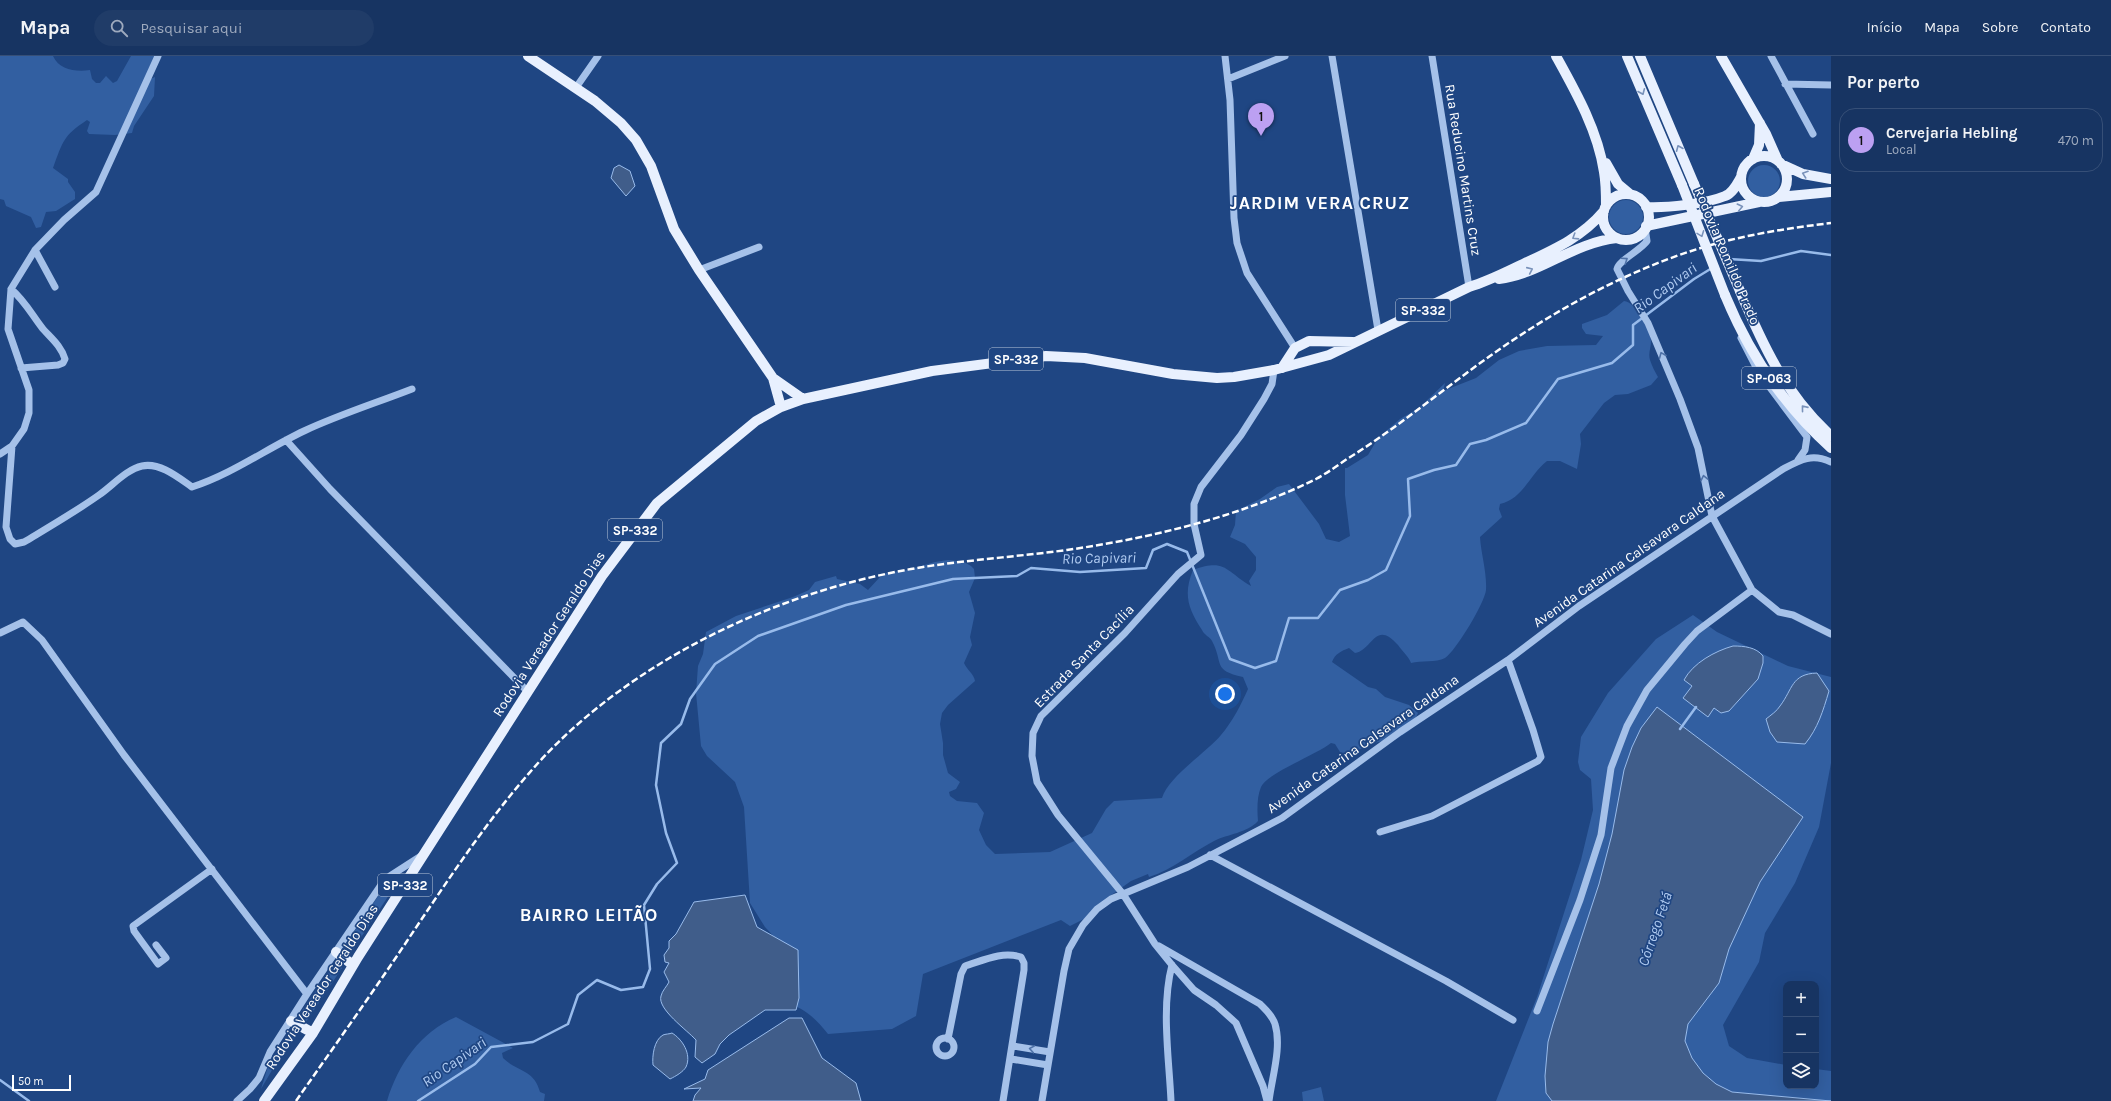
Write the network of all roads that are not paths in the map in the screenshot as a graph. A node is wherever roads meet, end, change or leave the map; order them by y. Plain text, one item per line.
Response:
1 (158, 56) edge
2 (528, 56) edge
3 (598, 56) edge
4 (1224, 56) edge
5 (1284, 56) edge
6 (1332, 56) edge
7 (1432, 56) edge
8 (1549, 56) edge
9 (1556, 56) edge
10 (1627, 56) edge
11 (1640, 56) edge
12 (1721, 56) edge
13 (1771, 56) edge
14 (1567, 75) junction
15 (1228, 79) junction
16 (1785, 84) junction
17 (1831, 85) edge
18 (575, 89) junction
19 (1760, 123) junction
20 (1813, 134) dead end
21 (1598, 151) junction
22 (1752, 159) junction
23 (1780, 163) junction
24 (1741, 177) junction
25 (1831, 179) edge
26 (1831, 192) edge
27 (1630, 194) junction
28 (1779, 197) junction
29 (1759, 202) junction
30 (1646, 207) junction
31 (1605, 208) junction
32 (1646, 227) junction
33 (1617, 238) junction
34 (759, 246) dead end
35 (35, 250) junction
36 (699, 270) junction
37 (1493, 280) junction
38 (55, 287) dead end
39 (1469, 287) junction
40 (11, 289) junction
41 (1726, 297) junction
42 (1378, 330) junction
43 (1326, 340) junction
44 (1354, 342) junction
45 (1295, 348) junction
46 (1329, 355) junction
47 (1306, 362) junction
48 (21, 368) junction
49 (1278, 369) junction
50 (773, 378) junction
51 (412, 388) dead end
52 (803, 399) junction
53 (781, 407) junction
54 (1831, 436) edge
55 (286, 440) junction
56 (12, 446) junction
57 (1831, 448) edge
58 (0, 454) edge
59 (1798, 461) junction
60 (1831, 462) edge
61 (1712, 516) junction
62 (1752, 590) junction
63 (0, 633) edge
64 (1831, 634) edge
65 (1508, 660) junction
66 (528, 692) junction
67 (1380, 832) dead end
68 (425, 854) junction
69 (1210, 855) junction
70 (212, 869) junction
71 (1124, 894) junction
72 (1155, 944) junction
73 (156, 945) dead end
74 (336, 952) junction
75 (353, 965) junction
76 (1172, 965) junction
77 (307, 994) junction
78 (1537, 1011) dead end
79 (1513, 1020) dead end
80 (291, 1021) junction
81 (313, 1033) junction
82 (948, 1039) dead end
83 (1013, 1046) junction
84 (1050, 1052) junction
85 (1011, 1060) junction
86 (1048, 1065) junction
87 (237, 1101) edge
88 (264, 1101) edge
89 (1003, 1101) edge
90 (1042, 1101) edge
91 (1171, 1101) edge
92 (1268, 1101) edge

1 - 35 street
2 - 18 main road
3 - 18 street
4 - 15 street
5 - 15 street
6 - 42 street
7 - 39 street, Rua Reducino Martins Cruz
8 - 14 main road
9 - 14 main road
10 -> 41 main road, Rodovia Romildo Prado / SP-063, bridge
54 -> 11 main road, Rodovia Romildo Prado / SP-063, bridge
12 - 19 main road
13 - 16 street
14 - 21 main road
15 - 45 street
16 - 17 street
16 - 20 street
18 - 36 main road
19 - 22 main road
19 - 23 main road
21 - 27 main road
21 - 31 main road
22 - 23 main road
22 - 24 main road
25 -> 23 main road
23 - 28 main road
24 - 29 main road
24 - 30 main road
26 - 28 main road, SP-332
27 - 30 main road
27 - 31 main road, SP-332
28 - 29 main road, SP-332
32 -> 29 main road, SP-332
30 - 32 main road
31 - 33 main road
31 -> 37 main road, Rodovia Vereador Geraldo Dias / SP-332
32 - 33 main road, SP-332
61 -> 32 street
37 -> 33 main road, Rodovia Vereador Geraldo Dias / SP-332
34 - 36 street
35 - 38 street
35 - 40 street
36 - 50 main road
37 - 39 main road, Rodovia Vereador Geraldo Dias / SP-332
39 - 42 main road, Rodovia Vereador Geraldo Dias / SP-332
40 - 48 street
40 - 48 street
41 - 57 main road, Rodovia Romildo Prado / SP-063
41 - 59 street
42 - 44 main road, Rodovia Vereador Geraldo Dias / SP-332
43 - 44 main road
43 - 45 main road
43 - 46 main road
44 - 46 main road, Rodovia Vereador Geraldo Dias / SP-332
45 - 47 main road
45 - 49 main road
46 - 47 main road, Rodovia Vereador Geraldo Dias / SP-332
47 - 49 main road, Rodovia Vereador Geraldo Dias / SP-332
48 - 56 street
49 - 52 main road, Rodovia Vereador Geraldo Dias / SP-332
49 - 71 street, Estrada Santa Cacília
50 - 52 main road
50 - 53 main road
51 - 55 street
52 - 53 main road, Rodovia Vereador Geraldo Dias / SP-332
53 - 66 main road, Rodovia Vereador Geraldo Dias / SP-332
55 - 56 street
55 - 66 street
56 - 58 street
59 - 60 street
59 - 61 street, Avenida Catarina Calsavara Caldana
61 - 62 street
61 - 65 street, Avenida Catarina Calsavara Caldana
62 - 64 street
62 - 78 street
63 - 70 street
65 - 67 street
65 - 69 street, Avenida Catarina Calsavara Caldana
66 - 68 main road, Rodovia Vereador Geraldo Dias / SP-332
68 - 74 street
68 - 75 main road, Rodovia Vereador Geraldo Dias / SP-332
69 - 71 street, Avenida Catarina Calsavara Caldana
69 - 79 street
70 - 73 street
70 - 77 street
71 - 72 street, Estrada Santa Cacília
71 - 84 street, Avenida Catarina Calsavara Caldana
72 - 76 street, Estrada Santa Cacília
72 - 92 street
74 - 75 main road
74 - 77 street
75 - 81 main road, Rodovia Vereador Geraldo Dias / SP-332
76 - 91 street
76 - 92 street, Estrada Santa Cacília
77 - 80 street
80 - 81 main road
80 - 87 street
81 - 88 main road, Rodovia Vereador Geraldo Dias / SP-332
82 - 83 street
84 -> 83 street
83 - 85 street
84 - 86 street, Avenida Catarina Calsavara Caldana
85 - 86 street
85 - 89 street
86 - 90 street, Avenida Catarina Calsavara Caldana

